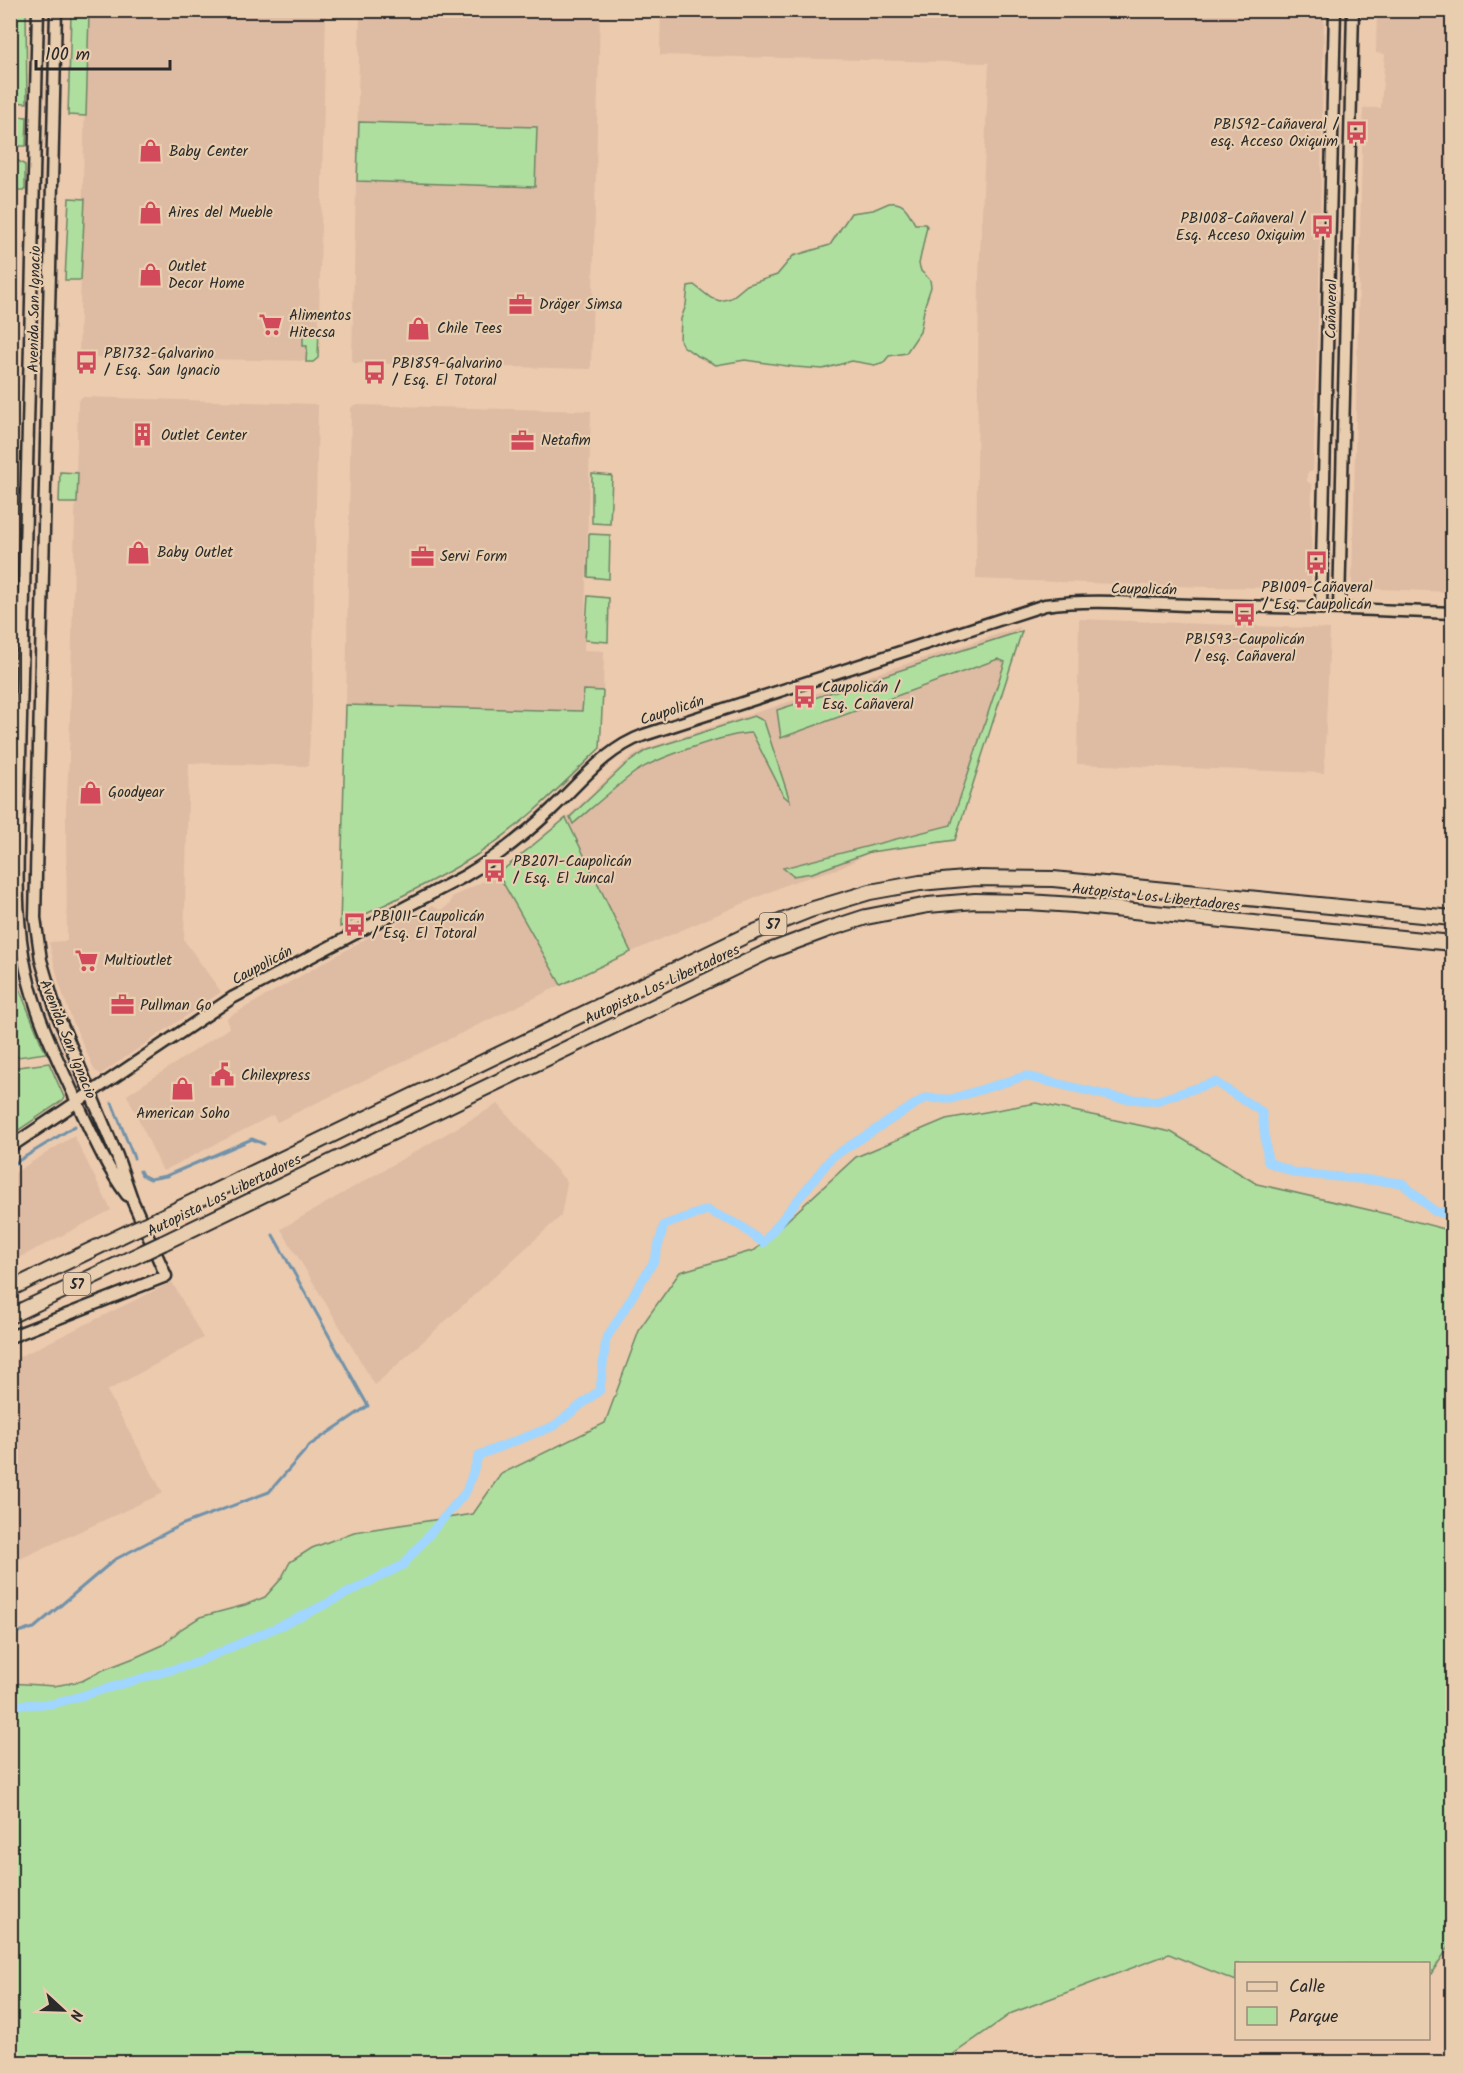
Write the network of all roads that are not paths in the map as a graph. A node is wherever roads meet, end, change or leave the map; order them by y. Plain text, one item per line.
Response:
1 (38, 10) edge
2 (56, 10) edge
3 (1335, 10) edge
4 (1353, 10) edge
5 (34, 166) junction
6 (52, 168) junction
7 (27, 472) junction
8 (44, 473) junction
9 (1322, 607) junction
10 (1339, 608) junction
11 (1452, 613) edge
12 (19, 790) junction
13 (37, 790) junction
14 (18, 843) junction
15 (36, 843) junction
16 (1452, 918) edge
17 (1452, 943) edge
18 (75, 1058) junction
19 (60, 1066) junction
20 (90, 1093) junction
21 (77, 1102) junction
22 (10, 1147) edge
23 (133, 1202) junction
24 (10, 1289) edge
25 (10, 1316) edge
26 (10, 1337) edge

1 - 5 main road, Avenida San Ignacio
2 - 6 main road, Avenida San Ignacio
3 - 9 main road, Cañaveral
4 - 10 main road, Cañaveral
5 - 6 main road
5 - 7 main road, Avenida San Ignacio
6 - 8 main road, Avenida San Ignacio
7 - 8 main road
7 - 12 main road, Avenida San Ignacio
8 - 13 main road, Avenida San Ignacio
9 - 10 main road, Caupolicán
9 - 20 main road, Caupolicán
10 - 11 main road, Caupolicán
12 - 13 main road
12 - 14 main road, Avenida San Ignacio
13 - 15 main road, Avenida San Ignacio
14 - 15 main road
14 - 19 main road, Avenida San Ignacio
15 - 18 main road, Avenida San Ignacio
16 - 24 highway, Autopista Los Libertadores / 57, bridge
17 - 25 highway, Autopista Los Libertadores / 57, bridge
18 - 19 main road
18 - 20 main road, Avenida San Ignacio
19 - 21 main road, Avenida San Ignacio
20 - 21 main road, Caupolicán
20 - 23 main road, Avenida San Ignacio
21 - 22 main road, Caupolicán
21 - 23 main road, Avenida San Ignacio
23 - 26 main road, Avenida San Ignacio

